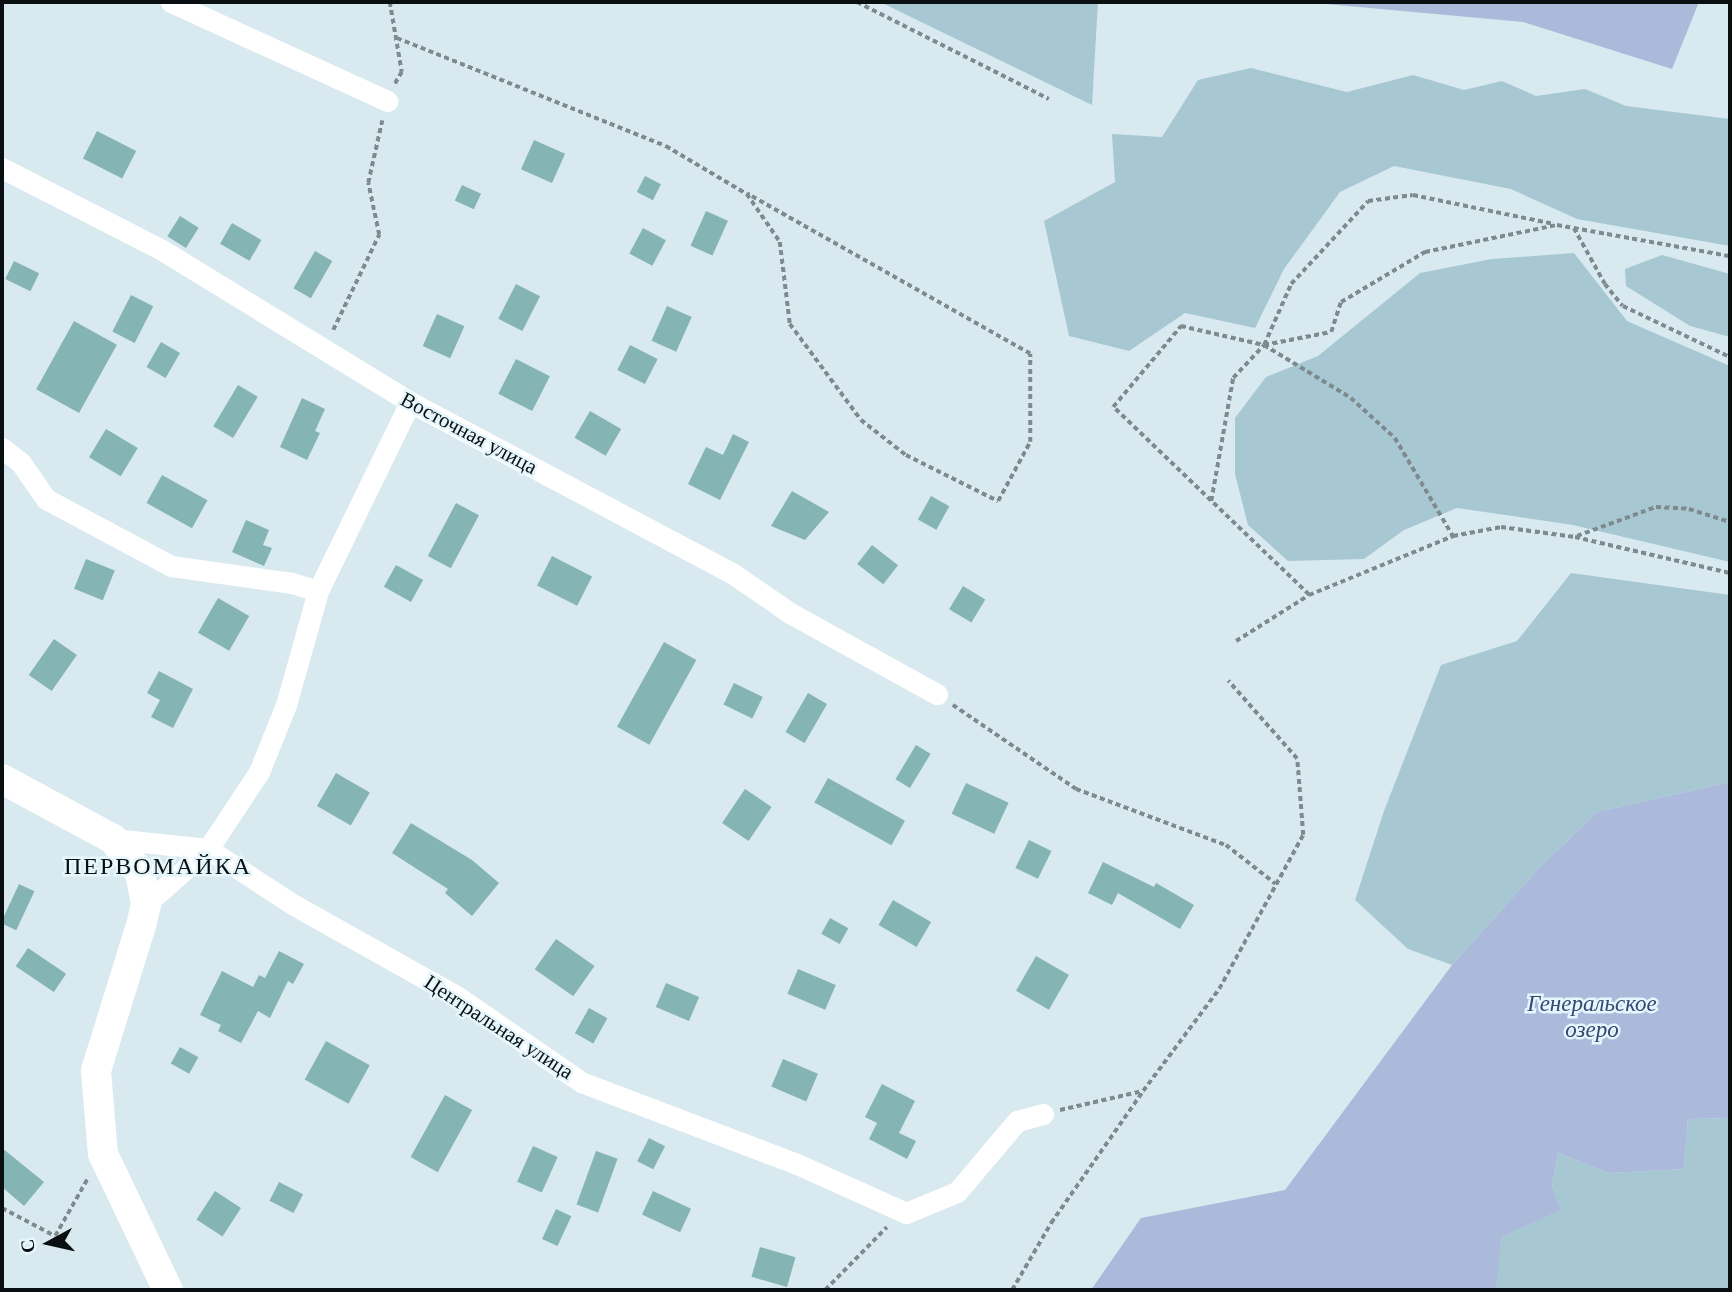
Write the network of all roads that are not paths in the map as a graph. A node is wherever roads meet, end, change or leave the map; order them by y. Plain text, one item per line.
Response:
1 (171, 2) edge
2 (387, 101) road end
3 (2, 168) edge
4 (410, 402) junction
5 (2, 448) edge
6 (317, 591) junction
7 (937, 694) road end
8 (2, 779) edge
9 (113, 839) junction
10 (208, 849) junction
11 (146, 904) junction
12 (1043, 1114) road end
13 (162, 1279) edge

1 - 2 street
3 - 4 street, Восточная улица
4 - 6 street
4 - 7 street, Восточная улица
5 - 6 street
6 - 10 street
8 - 9 street
9 - 10 street
9 - 11 street
10 - 11 street
10 - 12 street, Центральная улица
11 - 13 street

